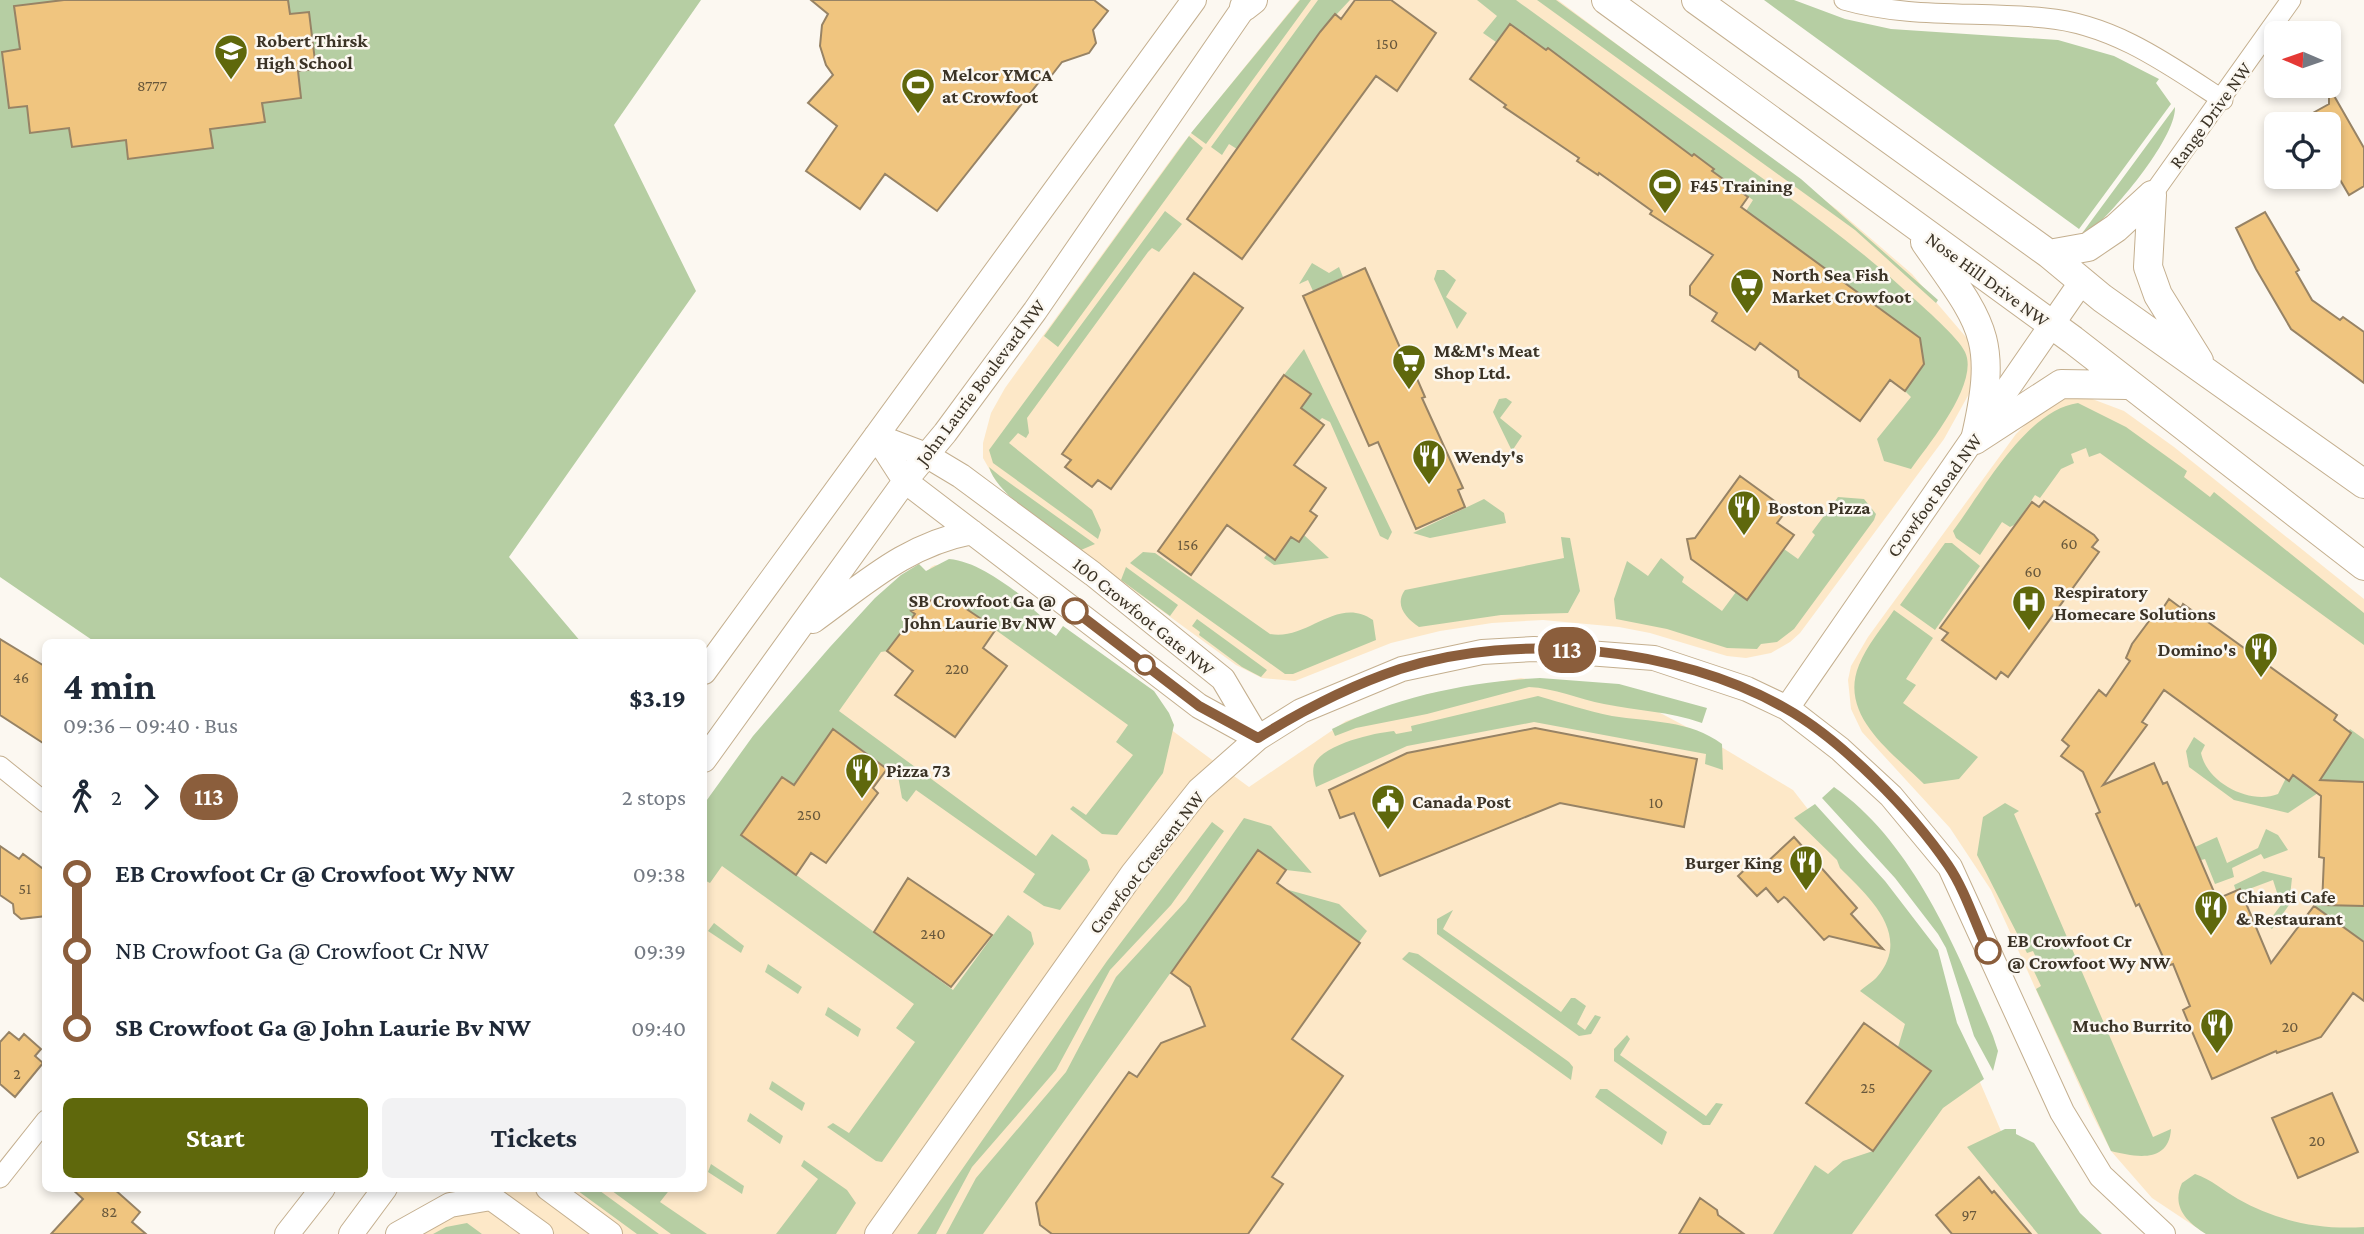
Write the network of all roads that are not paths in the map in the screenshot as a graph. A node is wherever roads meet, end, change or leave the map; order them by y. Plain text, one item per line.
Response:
1 (1194, 0) edge
2 (1606, 0) edge
3 (1696, 0) edge
4 (1844, 0) edge
5 (2291, 0) edge
6 (1249, 2) edge
7 (2223, 100) junction
8 (2152, 195) junction
9 (1913, 225) junction
10 (2049, 254) junction
11 (2081, 281) junction
12 (2052, 325) junction
13 (2206, 372) junction
14 (2127, 385) junction
15 (876, 436) junction
16 (1975, 440) junction
17 (926, 455) junction
18 (905, 481) junction
19 (2364, 484) edge
20 (972, 532) junction
21 (2364, 566) edge
22 (797, 633) junction
23 (707, 668) edge
24 (1787, 708) junction
25 (1258, 738) junction
26 (707, 756) edge
27 (0, 766) edge
28 (42, 800) edge
29 (42, 1125) edge
30 (0, 1178) edge
31 (320, 1192) edge
32 (382, 1192) edge
33 (553, 1192) edge
34 (484, 1193) edge
35 (287, 1234) edge
36 (351, 1234) edge
37 (398, 1234) edge
38 (541, 1234) edge
39 (610, 1234) edge
40 (877, 1234) edge
41 (2163, 1234) edge

1 - 15 street
2 - 9 main road, Nose Hill Drive NW
3 - 10 main road
4 - 7 street
5 - 7 street, Range Drive NW
6 - 17 street, John Laurie Boulevard NW
7 - 8 street, Range Drive NW
8 - 10 main road
8 - 13 main road
9 - 12 main road, Nose Hill Drive NW
9 - 16 main road
10 - 11 main road
11 - 12 street, Crowfoot Road NW
11 - 13 main road
12 - 14 main road, Nose Hill Drive NW
12 - 16 street, Crowfoot Road NW
13 - 19 main road
14 - 16 main road
14 - 21 main road, Nose Hill Drive NW
15 - 17 street, 100 Crowfoot Gate NW
15 - 18 street, 100 Crowfoot Gate NW
15 - 23 street
16 - 24 street, Crowfoot Road NW
17 - 18 street, John Laurie Boulevard NW
17 - 25 street, 100 Crowfoot Gate NW
18 - 20 street, 100 Crowfoot Gate NW
18 - 22 street, John Laurie Boulevard NW
20 - 22 street
20 - 25 street, 100 Crowfoot Gate NW
22 - 26 street, John Laurie Boulevard NW
24 - 25 street, Crowfoot Crescent NW
24 - 41 street, Crowfoot Crescent NW
25 - 40 street, Crowfoot Crescent NW
27 - 28 street
29 - 30 street
31 - 35 street
32 - 36 street
33 - 39 street
34 - 37 street
34 - 38 street

